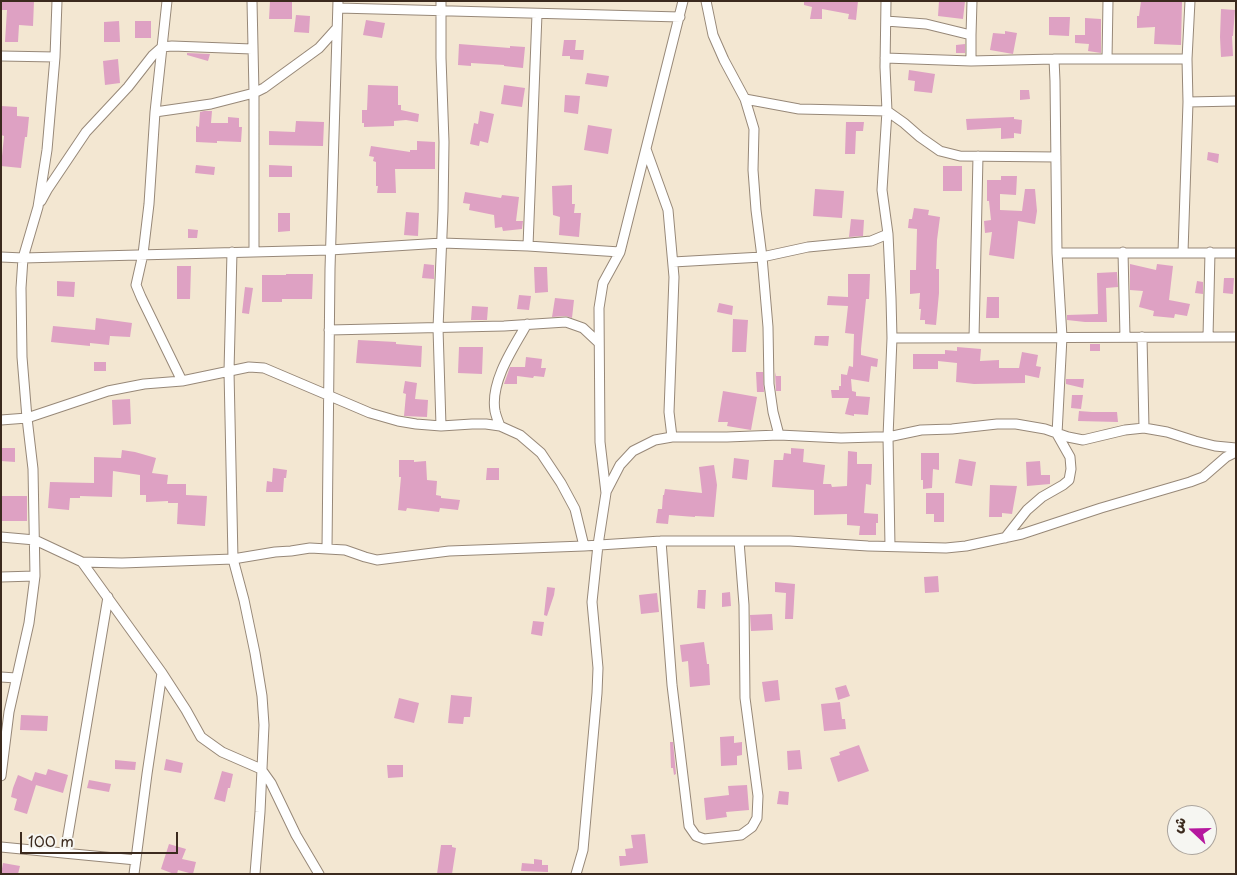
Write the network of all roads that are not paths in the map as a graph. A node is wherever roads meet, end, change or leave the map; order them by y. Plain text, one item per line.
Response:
1 (57, 1) edge
2 (167, 1) edge
3 (252, 1) edge
4 (441, 1) edge
5 (683, 1) edge
6 (706, 1) edge
7 (886, 1) edge
8 (972, 1) edge
9 (1108, 1) edge
10 (1190, 1) edge
11 (338, 5) edge
12 (441, 12) junction
13 (537, 14) junction
14 (680, 17) junction
15 (886, 21) junction
16 (337, 28) junction
17 (971, 35) junction
18 (162, 47) junction
19 (252, 49) junction
20 (1, 56) edge
21 (55, 57) junction
22 (885, 58) junction
23 (1054, 59) junction
24 (1107, 59) junction
25 (1187, 60) junction
26 (971, 61) junction
27 (254, 93) junction
28 (745, 99) junction
29 (1236, 101) edge
30 (1188, 102) junction
31 (887, 111) junction
32 (155, 112) junction
33 (646, 148) junction
34 (978, 156) junction
35 (1056, 157) junction
36 (38, 207) junction
37 (888, 234) junction
38 (442, 243) junction
39 (528, 246) junction
40 (330, 250) junction
41 (232, 252) junction
42 (254, 252) junction
43 (620, 252) junction
44 (1123, 252) junction
45 (1183, 252) junction
46 (1210, 252) junction
47 (1236, 252) edge
48 (1057, 253) junction
49 (143, 254) junction
50 (1, 257) edge
51 (762, 257) junction
52 (23, 258) junction
53 (673, 262) junction
54 (527, 324) junction
55 (438, 328) junction
56 (329, 330) junction
57 (1062, 337) junction
58 (1125, 337) junction
59 (1142, 337) junction
60 (1208, 337) junction
61 (1236, 337) edge
62 (892, 338) junction
63 (974, 338) junction
64 (598, 343) junction
65 (229, 371) junction
66 (182, 381) junction
67 (328, 394) junction
68 (27, 418) junction
69 (1, 420) edge
70 (440, 426) junction
71 (500, 426) junction
72 (1144, 428) junction
73 (1057, 434) junction
74 (779, 435) junction
75 (672, 437) junction
76 (888, 437) junction
77 (1236, 450) edge
78 (606, 492) junction
79 (1, 537) edge
80 (1005, 538) junction
81 (34, 540) junction
82 (661, 541) junction
83 (739, 541) junction
84 (598, 545) junction
85 (584, 546) junction
86 (890, 546) junction
87 (327, 548) junction
88 (233, 559) junction
89 (82, 562) junction
90 (1, 576) edge
91 (35, 576) junction
92 (108, 597) junction
93 (162, 673) junction
94 (1, 677) edge
95 (16, 678) junction
96 (2, 760) edge
97 (261, 769) junction
98 (1, 776) edge
99 (1, 847) edge
100 (65, 853) junction
101 (136, 860) junction
102 (134, 874) edge
103 (255, 874) edge
104 (319, 874) edge
105 (576, 874) edge

1 - 21 street
2 - 18 street
3 - 19 street
4 - 12 street
5 - 14 street
6 - 28 street
7 - 15 street
8 - 17 street
9 - 24 street
10 - 25 street
11 - 12 street
11 - 16 street
12 - 13 street
12 - 38 street
13 - 14 street
13 - 39 street
14 - 33 street
15 - 17 street
15 - 22 street
16 - 27 street
16 - 40 street
17 - 26 street
18 - 19 street
18 - 32 street
18 - 36 street
19 - 27 street
20 - 21 street
21 - 36 street
22 - 26 street
22 - 31 street
23 - 24 street
23 - 26 street
23 - 35 street
24 - 25 street
25 - 30 street
27 - 32 street
27 - 42 street
28 - 31 street
28 - 51 street
29 - 30 street
30 - 45 street
31 - 34 street
31 - 37 street
32 - 49 street
33 - 43 street
33 - 53 street
34 - 35 street
34 - 63 street
35 - 48 street
36 - 52 street
37 - 51 street
37 - 62 street
38 - 39 street
38 - 40 street
38 - 55 street
39 - 43 street
40 - 42 street
40 - 56 street
41 - 42 street
41 - 49 street
41 - 65 street
43 - 64 street
44 - 45 street
44 - 48 street
44 - 58 street
45 - 46 street
46 - 47 street
46 - 60 street
48 - 57 street
49 - 52 street
49 - 66 street
50 - 52 street
51 - 53 street
51 - 74 street
52 - 68 street
53 - 75 street
54 - 55 street
54 - 64 street
54 - 71 street
55 - 56 street
55 - 70 street
56 - 67 street
57 - 58 street
57 - 63 street
57 - 73 street
58 - 59 street
59 - 60 street
59 - 72 street
60 - 61 street
62 - 63 street
62 - 76 street
64 - 78 street
65 - 66 street
65 - 67 street
65 - 88 street
66 - 68 street
67 - 70 street
67 - 87 street
68 - 69 street
68 - 81 street
70 - 71 street
71 - 85 street
72 - 73 street
72 - 77 street
73 - 76 street
73 - 80 street
74 - 75 street
74 - 76 street
75 - 78 street
76 - 86 street
77 - 80 street
78 - 84 street
79 - 81 street
80 - 86 street
81 - 89 street
81 - 91 street
82 - 83 street
82 - 83 street
82 - 84 street
83 - 86 street
84 - 85 street
84 - 105 street
85 - 87 street
87 - 88 street
88 - 89 street
88 - 97 street
89 - 92 street
90 - 91 street
91 - 95 street
92 - 93 street
92 - 100 street
93 - 97 street
93 - 101 street
94 - 95 street
95 - 96 street
96 - 98 street
97 - 103 street
97 - 104 street
99 - 100 street
100 - 101 street
101 - 102 street

